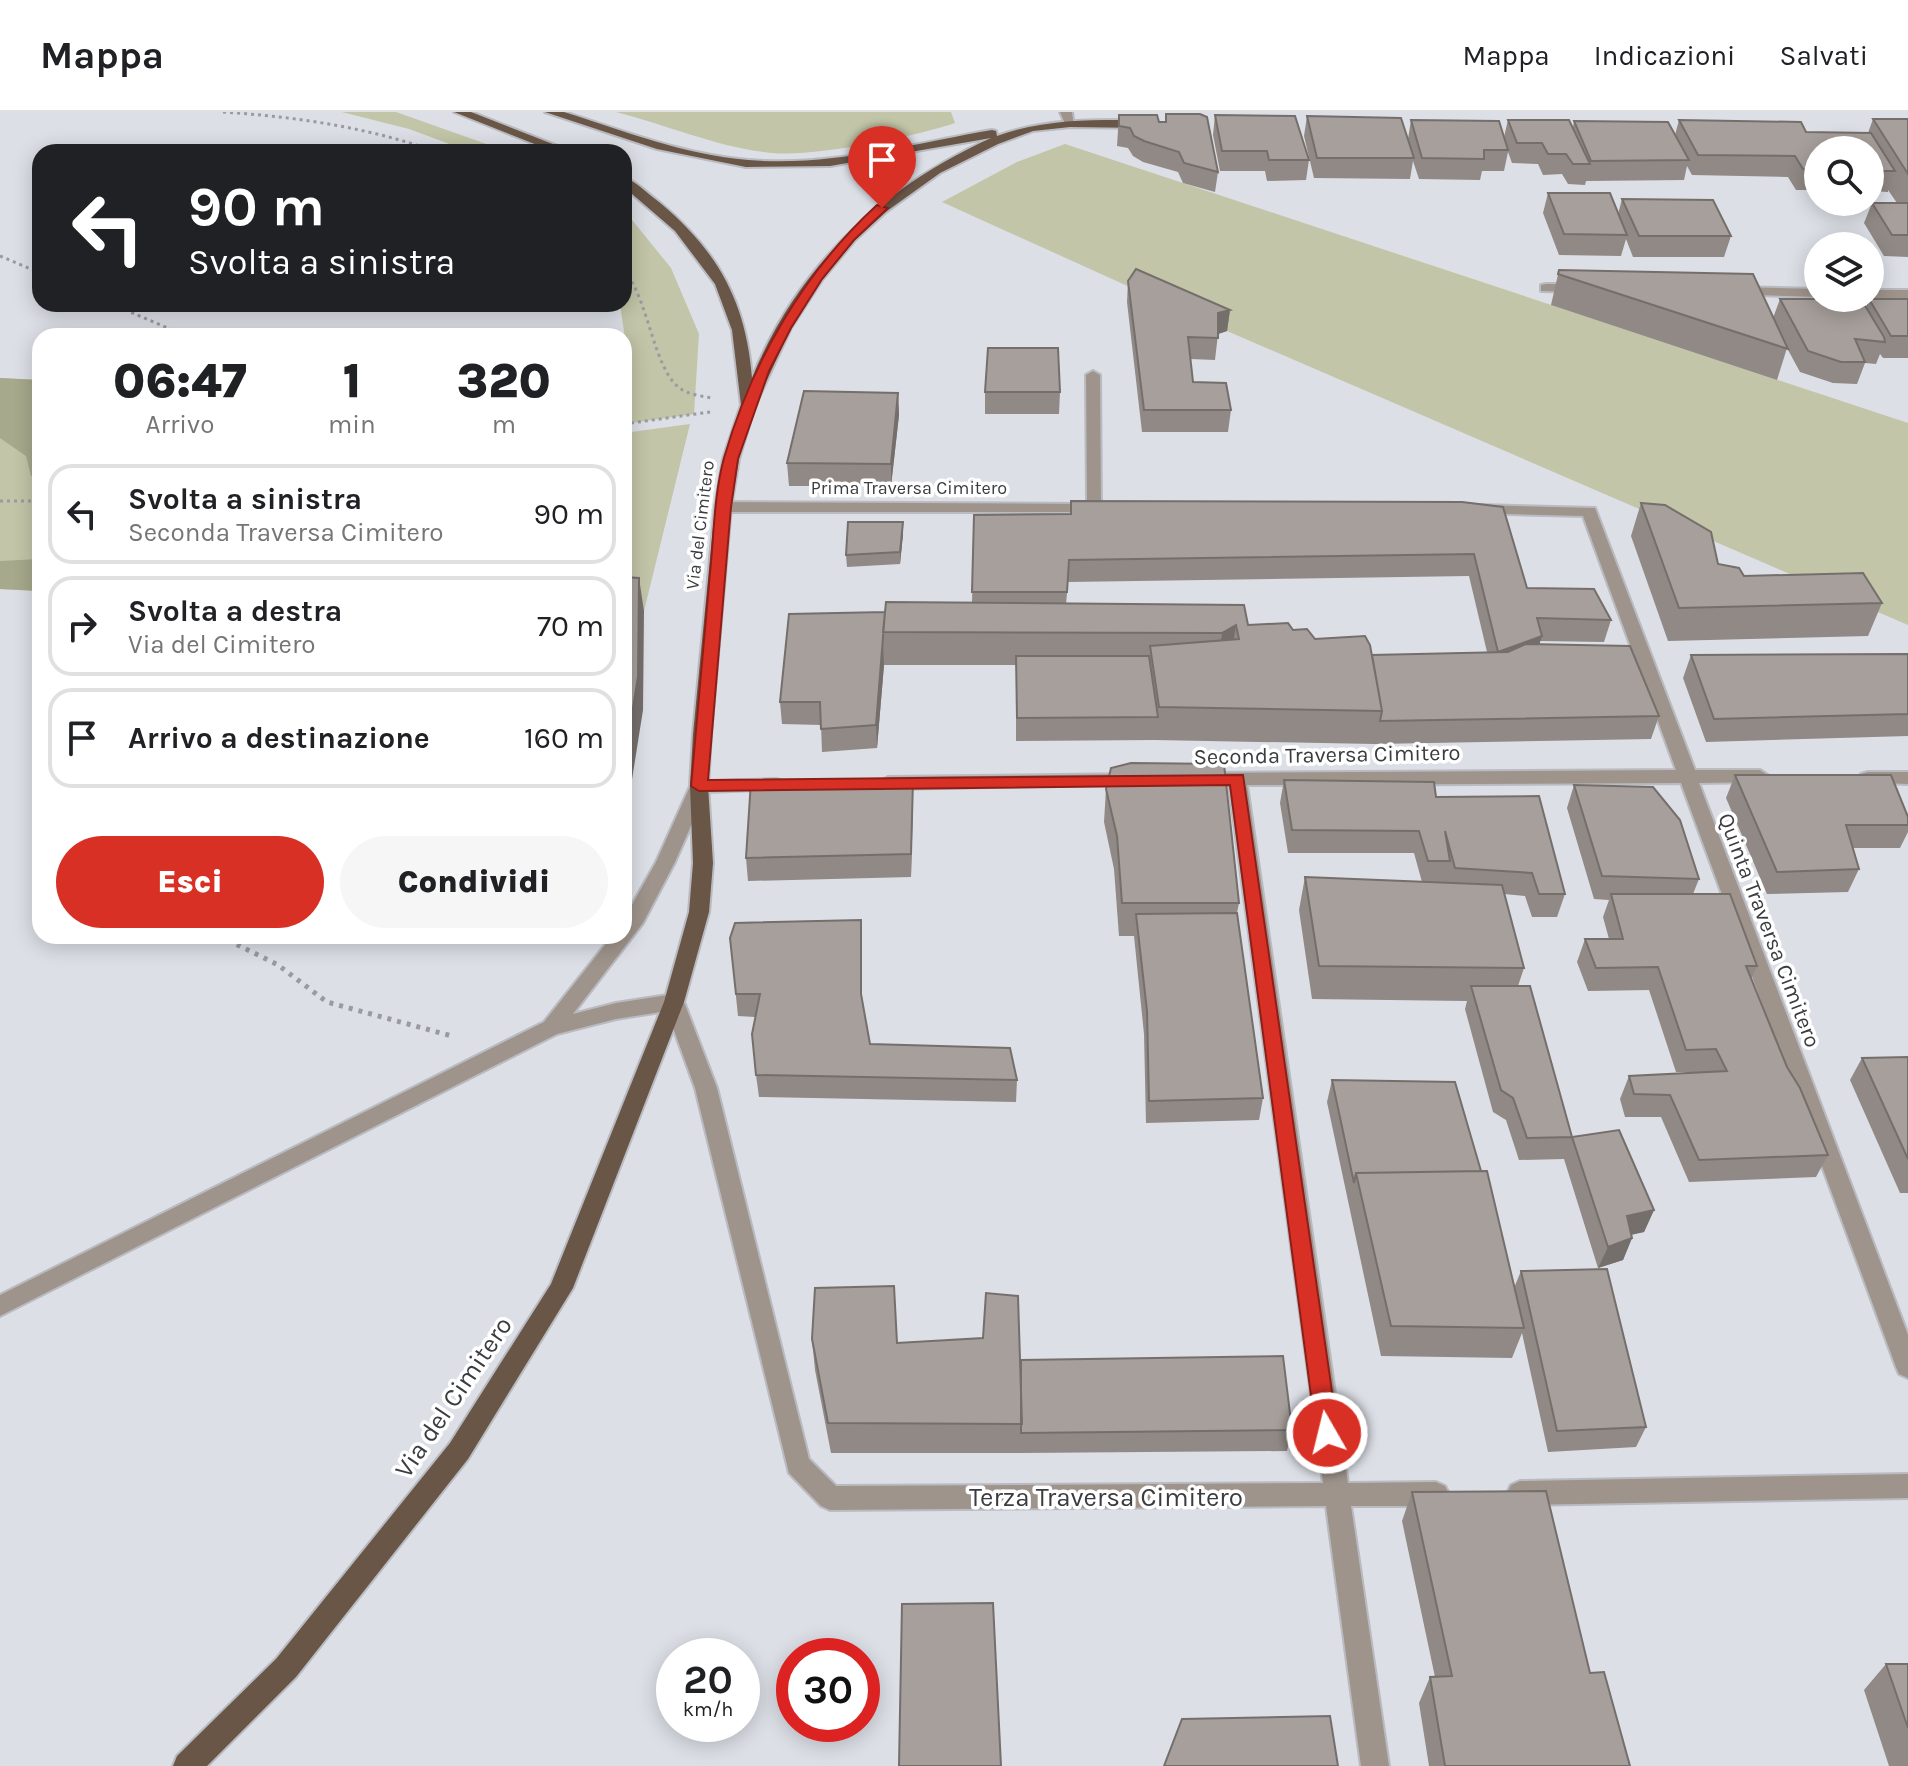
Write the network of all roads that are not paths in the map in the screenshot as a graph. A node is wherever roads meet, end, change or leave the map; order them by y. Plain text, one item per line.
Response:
1 (460, 112) edge
2 (551, 112) edge
3 (1068, 117) edge
4 (1159, 124) edge
5 (1031, 128) junction
6 (546, 144) edge
7 (632, 187) edge
8 (1546, 288) dead end
9 (1592, 289) edge
10 (1716, 291) edge
11 (1804, 293) edge
12 (1884, 294) edge
13 (1908, 294) edge
14 (1093, 375) dead end
15 (747, 408) junction
16 (723, 507) junction
17 (1461, 510) edge
18 (1687, 775) junction
19 (1781, 777) edge
20 (1845, 777) edge
21 (1908, 778) edge
22 (1237, 779) junction
23 (873, 783) edge
24 (794, 784) edge
25 (699, 786) junction
26 (632, 924) edge
27 (618, 944) edge
28 (674, 1002) junction
29 (551, 1028) junction
30 (0, 1306) edge
31 (1908, 1367) edge
32 (1908, 1486) edge
33 (1463, 1493) edge
34 (1494, 1493) edge
35 (1335, 1496) junction
36 (187, 1766) edge
37 (1375, 1766) edge

1 - 6 main road
2 - 5 main road
3 - 4 main road, Via del Cimitero
3 - 5 main road, Via del Cimitero
5 - 15 main road, Via del Cimitero
7 - 15 main road
8 - 9 street
10 - 11 street
12 - 13 street
14 - 16 street, Prima Traversa Cimitero
15 - 16 main road, Via del Cimitero
16 - 25 main road, Via del Cimitero
17 - 18 street, Quinta Traversa Cimitero
18 - 19 street, Seconda Traversa Cimitero
18 - 22 street, Seconda Traversa Cimitero
18 - 31 street, Quinta Traversa Cimitero
20 - 21 street
22 - 23 street, Seconda Traversa Cimitero
22 - 35 street
24 - 25 street
25 - 26 street
25 - 28 main road, Via del Cimitero
27 - 29 street
28 - 29 street
28 - 35 street, Terza Traversa Cimitero
28 - 36 main road, Via del Cimitero
29 - 30 street
32 - 34 street
33 - 35 street, Terza Traversa Cimitero
35 - 37 street

